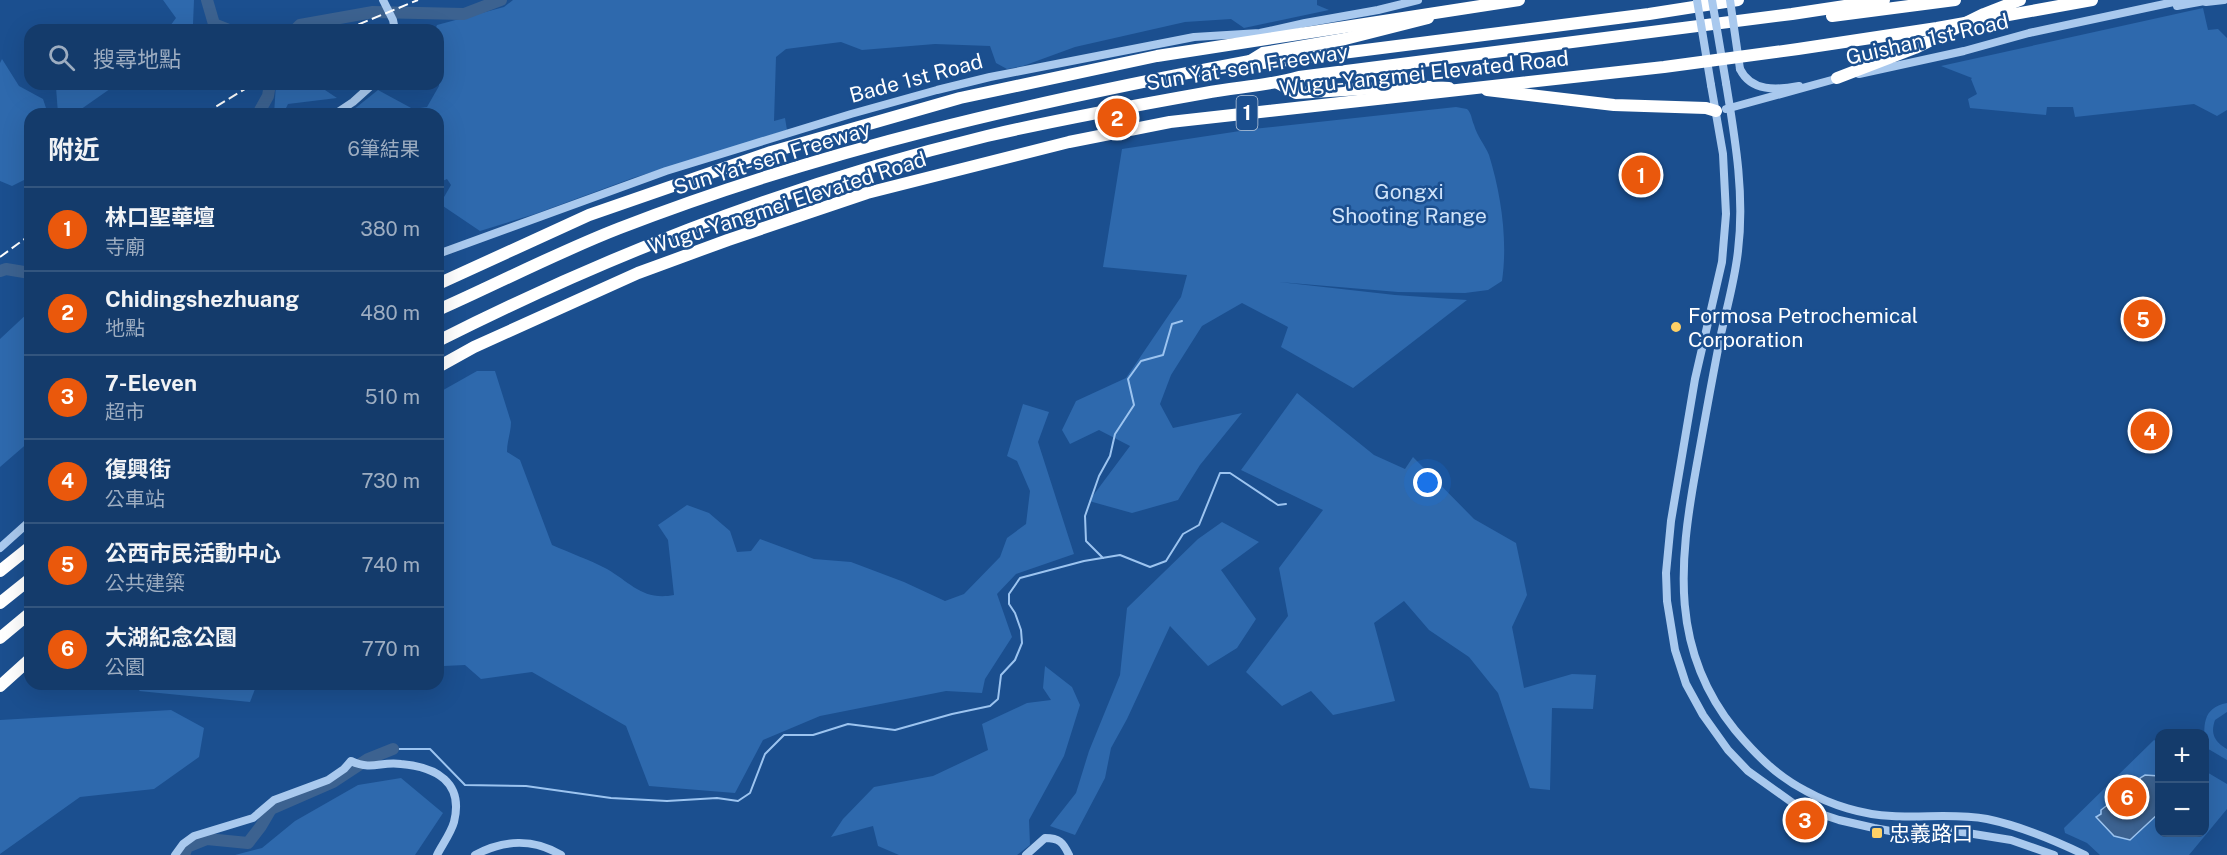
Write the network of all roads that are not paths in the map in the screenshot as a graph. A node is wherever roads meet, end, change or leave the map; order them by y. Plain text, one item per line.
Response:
1 (1418, 0) edge
2 (1490, 0) edge
3 (1519, 0) edge
4 (1697, 0) edge
5 (1712, 0) edge
6 (1730, 0) edge
7 (1738, 0) edge
8 (1884, 0) edge
9 (1955, 0) edge
10 (2020, 0) edge
11 (2092, 0) edge
12 (2183, 0) edge
13 (2210, 0) edge
14 (2224, 0) edge
15 (384, 2) edge
16 (2199, 2) junction
17 (1792, 14) junction
18 (2116, 15) junction
19 (394, 24) edge
20 (1250, 61) junction
21 (1837, 78) junction
22 (1821, 82) junction
23 (1278, 83) junction
24 (366, 90) edge
25 (344, 108) edge
26 (1730, 108) junction
27 (1716, 111) junction
28 (444, 252) edge
29 (444, 281) edge
30 (444, 307) edge
31 (444, 337) edge
32 (444, 364) edge
33 (1675, 499) junction
34 (1690, 501) junction
35 (24, 526) edge
36 (0, 548) edge
37 (24, 552) edge
38 (0, 571) edge
39 (24, 584) edge
40 (0, 603) edge
41 (24, 618) edge
42 (0, 638) edge
43 (24, 664) edge
44 (0, 686) edge
45 (175, 855) edge
46 (437, 855) edge
47 (475, 855) edge
48 (561, 855) edge
49 (1026, 855) edge
50 (1069, 855) edge
51 (2054, 855) edge
52 (2085, 855) edge

1 - 28 street, Bade 1st Road
2 - 20 highway
3 - 29 highway, bridge
4 - 27 street, bridge
5 - 26 street, bridge
6 - 22 street, bridge
7 - 20 highway, Sun Yat-sen Freeway
8 - 17 highway, Sun Yat-sen Freeway / 1
9 - 17 highway
10 - 21 highway
11 - 32 highway, Wugu-Yangmei Elevated Road / 1, bridge
12 - 18 street, Guishan 1st Road
13 - 16 street
14 - 16 street
15 - 19 street
16 - 18 street
17 - 23 highway, Sun Yat-sen Freeway / 1
18 - 21 street, Guishan 1st Road
20 - 30 highway, Sun Yat-sen Freeway
21 - 22 street, Guishan 1st Road
22 - 26 street, Guishan 1st Road
23 - 27 highway
23 - 31 highway, Sun Yat-sen Freeway / 1
24 - 25 street
26 - 27 street, Guishan 1st Road
26 - 34 street
27 - 33 street
33 - 34 street
33 - 51 street
34 - 52 street
35 - 36 street
37 - 38 highway
39 - 40 highway
41 - 42 highway
43 - 44 highway
45 - 46 street
47 - 48 street
49 - 50 street

